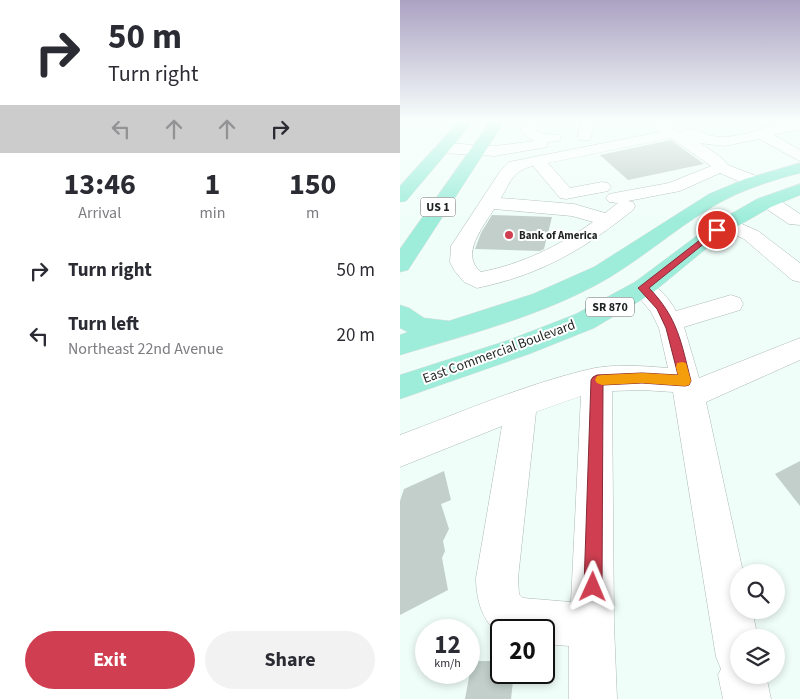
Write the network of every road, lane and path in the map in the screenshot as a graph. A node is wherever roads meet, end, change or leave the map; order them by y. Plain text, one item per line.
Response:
1 (436, 155) edge
2 (473, 155) edge
3 (557, 155) edge
4 (707, 155) edge
5 (537, 160) junction
6 (722, 168) junction
7 (800, 168) edge
8 (753, 181) junction
9 (800, 189) edge
10 (401, 194) edge
11 (614, 197) junction
12 (563, 202) junction
13 (770, 202) junction
14 (489, 203) junction
15 (608, 220) junction
16 (796, 220) dead end
17 (728, 224) junction
18 (400, 265) edge
19 (800, 275) edge
20 (643, 288) junction
21 (731, 304) dead end
22 (400, 314) edge
23 (669, 322) junction
24 (448, 330) junction
25 (400, 345) edge
26 (800, 348) edge
27 (597, 380) junction
28 (400, 387) edge
29 (687, 389) junction
30 (521, 404) junction
31 (400, 451) edge
32 (592, 625) junction
33 (734, 629) edge
34 (744, 684) edge
35 (593, 699) edge
36 (747, 699) edge

1 - 10 main road, US 1
2 - 18 main road, US 1
3 - 5 street
4 - 6 street
5 - 12 street
5 - 14 street
6 - 8 street
6 - 11 street
7 - 8 main road, SR 870
8 - 24 main road, SR 870
9 - 13 main road, East Commercial Boulevard / SR 870
11 - 12 street
11 - 15 street
12 - 14 street
12 - 15 street
13 - 16 street
13 - 17 main road, East Commercial Boulevard / SR 870
14 - 15 street
17 - 19 street
17 - 20 main road, East Commercial Boulevard / SR 870
20 - 23 street
20 - 28 main road, East Commercial Boulevard / SR 870
21 - 23 street
22 - 24 main road
23 - 29 street
24 - 25 main road, SR 870
26 - 29 street
27 - 29 street
27 - 30 street
27 - 32 street
29 - 33 street
30 - 31 street
30 - 32 street
32 - 35 street
34 - 36 street

